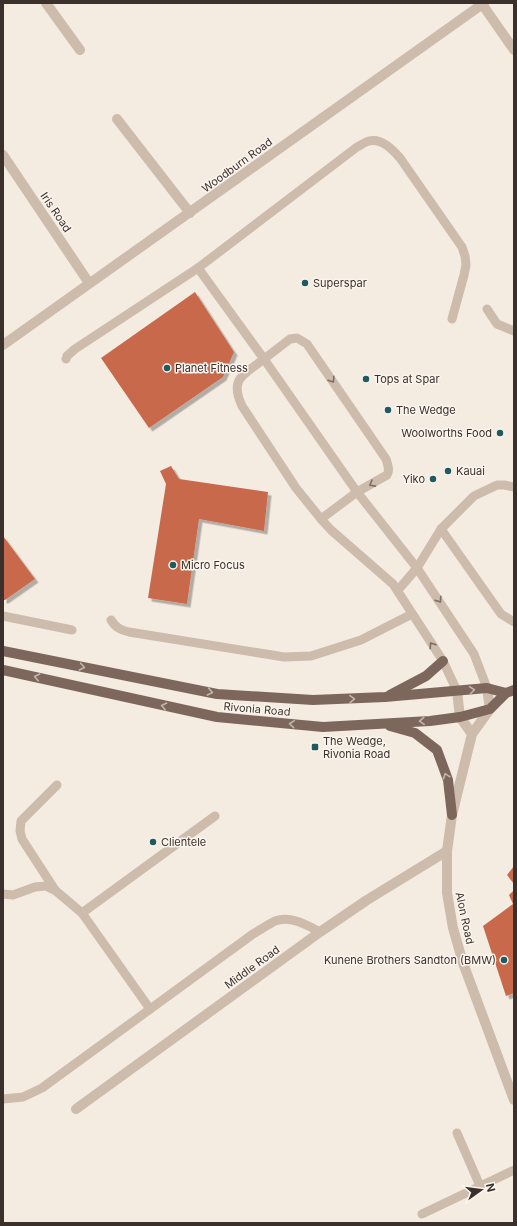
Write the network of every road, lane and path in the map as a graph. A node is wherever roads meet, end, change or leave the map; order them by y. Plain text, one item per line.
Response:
1 (46, 3) edge
2 (483, 4) edge
3 (80, 50) dead end
4 (514, 50) edge
5 (117, 119) dead end
6 (3, 155) edge
7 (190, 213) junction
8 (198, 268) junction
9 (89, 283) junction
10 (487, 309) dead end
11 (452, 319) dead end
12 (514, 331) edge
13 (3, 345) edge
14 (264, 359) junction
15 (66, 360) dead end
16 (514, 487) edge
17 (357, 492) junction
18 (321, 519) junction
19 (441, 529) junction
20 (417, 568) junction
21 (398, 590) junction
22 (412, 614) junction
23 (3, 616) edge
24 (111, 620) dead end
25 (514, 622) edge
26 (72, 630) dead end
27 (3, 651) edge
28 (443, 662) junction
29 (3, 670) edge
30 (487, 688) junction
31 (456, 691) junction
32 (510, 692) edge
33 (385, 698) junction
34 (490, 709) junction
35 (460, 717) junction
36 (377, 723) junction
37 (472, 734) junction
38 (57, 785) dead end
39 (452, 815) junction
40 (215, 816) dead end
41 (447, 851) junction
42 (56, 891) junction
43 (3, 894) edge
44 (82, 912) junction
45 (320, 932) junction
46 (150, 1009) junction
47 (512, 1086) edge
48 (3, 1099) edge
49 (514, 1100) edge
50 (76, 1109) dead end
51 (457, 1133) dead end
52 (514, 1170) edge
53 (480, 1186) junction
54 (422, 1214) dead end

1 - 3 street
2 - 4 street
2 - 7 street, Woodburn Road
5 - 7 street
6 - 9 street, Iris Road
7 - 9 street, Woodburn Road
8 - 11 lane
8 - 14 lane
8 - 15 lane
9 - 13 street, Woodburn Road
10 - 12 lane
14 - 17 lane
14 -> 17 lane
14 - 18 lane
16 - 19 lane
17 - 18 lane
17 - 20 lane
18 - 21 lane
19 - 20 lane
19 - 25 lane
20 - 21 lane
20 -> 30 lane
21 - 22 lane
22 - 24 lane
28 -> 22 lane
23 - 26 lane
27 -> 33 main road, Rivonia Road
28 - 31 lane
28 - 33 main road
36 -> 29 main road, Rivonia Road
31 -> 30 main road, Rivonia Road
30 - 32 main road, Rivonia Road
30 - 34 street
31 - 33 main road, Rivonia Road
31 - 35 street
32 - 34 main road, Rivonia Road
34 - 35 main road, Rivonia Road
34 - 37 street, Alon Road
35 -> 36 main road, Rivonia Road
35 - 37 street
39 -> 36 main road
37 - 39 street, Alon Road
38 - 42 lane
39 - 41 street, Alon Road
40 - 44 lane
41 - 45 street, Middle Road
41 - 47 street, Alon Road
42 - 43 lane
42 - 44 lane
44 - 46 lane
45 - 46 lane
45 - 50 street, Middle Road
46 - 48 lane
47 - 49 street, Alon Road
51 - 53 lane
52 - 53 lane
53 - 54 lane

